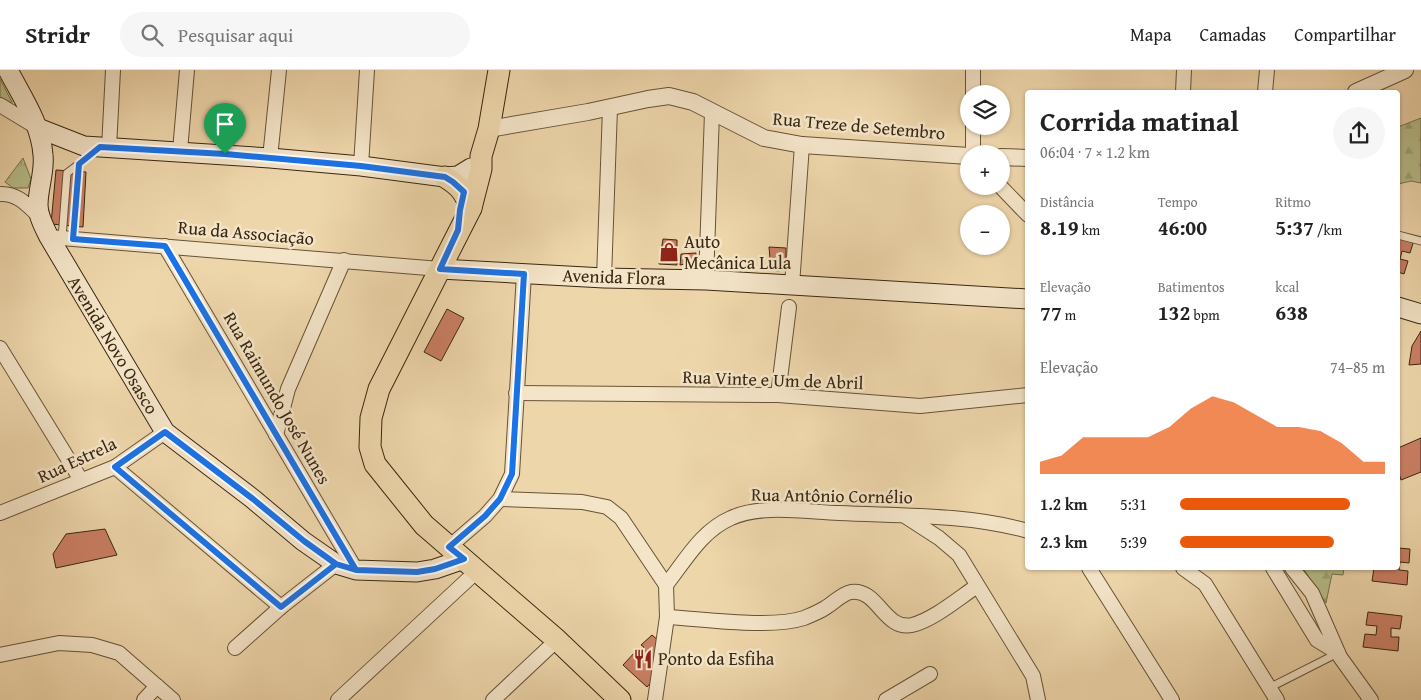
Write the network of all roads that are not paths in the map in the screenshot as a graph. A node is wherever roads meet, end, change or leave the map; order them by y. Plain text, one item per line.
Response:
1 (8, 70) edge
2 (113, 70) edge
3 (187, 70) edge
4 (279, 70) edge
5 (367, 70) edge
6 (499, 70) edge
7 (973, 70) edge
8 (1184, 70) edge
9 (1268, 70) edge
10 (1404, 70) edge
11 (972, 85) edge
12 (1183, 90) edge
13 (1265, 90) edge
14 (1360, 90) edge
15 (0, 105) edge
16 (610, 108) junction
17 (712, 113) junction
18 (38, 128) junction
19 (489, 129) junction
20 (802, 145) junction
21 (93, 151) junction
22 (180, 151) junction
23 (960, 155) edge
24 (44, 157) junction
25 (1010, 157) edge
26 (270, 158) junction
27 (1025, 158) edge
28 (476, 162) junction
29 (361, 166) junction
30 (445, 177) junction
31 (0, 194) edge
32 (1009, 195) edge
33 (467, 200) junction
34 (1025, 212) edge
35 (40, 217) junction
36 (1400, 236) edge
37 (61, 238) junction
38 (1421, 242) edge
39 (165, 246) junction
40 (344, 260) junction
41 (440, 269) junction
42 (524, 274) junction
43 (604, 278) junction
44 (706, 280) junction
45 (792, 285) junction
46 (1025, 299) edge
47 (789, 307) dead end
48 (1400, 308) edge
49 (1421, 314) edge
50 (0, 348) edge
51 (516, 393) junction
52 (778, 395) junction
53 (1025, 395) edge
54 (165, 432) junction
55 (276, 434) junction
56 (115, 467) junction
57 (82, 480) junction
58 (500, 499) junction
59 (0, 513) edge
60 (904, 516) junction
61 (1025, 530) edge
62 (463, 559) junction
63 (336, 564) junction
64 (356, 570) junction
65 (1090, 570) edge
66 (1186, 570) edge
67 (1274, 570) edge
68 (1294, 570) edge
69 (666, 585) junction
70 (977, 586) junction
71 (281, 607) junction
72 (667, 617) junction
73 (557, 640) junction
74 (235, 648) dead end
75 (1338, 653) junction
76 (0, 655) edge
77 (930, 674) dead end
78 (158, 686) junction
79 (1273, 694) edge
80 (144, 700) edge
81 (173, 700) edge
82 (338, 700) edge
83 (494, 700) edge
84 (620, 700) edge
85 (655, 700) edge
86 (886, 700) edge
87 (1038, 700) edge
88 (1172, 700) edge
89 (1371, 700) edge

1 - 18 main road, Avenida Novo Osasco
2 - 21 street
3 - 22 street
4 - 26 street
5 - 29 street
6 - 19 main road
7 - 11 street
8 - 12 street
9 - 13 street
10 - 14 street
15 - 18 street
16 - 17 street, Rua Treze de Setembro
16 - 19 street, Rua Treze de Setembro
16 - 43 street
17 - 20 street, Rua Treze de Setembro
17 - 44 street
18 - 21 main road
18 - 24 main road, Avenida Novo Osasco
19 - 28 main road
20 - 23 street, Rua Treze de Setembro
20 - 45 street
21 - 22 main road
21 - 24 main road
21 - 37 lane
21 - 37 lane
22 - 26 main road
24 - 35 main road, Avenida Novo Osasco
25 - 27 street
26 - 29 main road
28 - 30 main road
28 - 33 main road
29 - 30 main road
30 - 33 main road
31 - 35 street
32 - 34 street
33 - 41 main road
35 - 37 main road, Avenida Novo Osasco
36 - 38 lane
37 - 39 street, Rua da Associação
37 - 54 main road, Avenida Novo Osasco
39 - 40 street, Rua da Associação
39 - 55 street, Rua Raimundo José Nunes
40 - 41 street, Rua da Associação
40 - 55 street
41 - 42 main road, Avenida Flora
41 - 62 main road
42 - 43 main road, Avenida Flora
42 - 51 street
43 - 44 main road, Avenida Flora
44 - 45 main road, Avenida Flora
45 - 46 main road, Avenida Flora
47 - 52 street
48 - 49 main road
50 - 57 street
51 - 52 street, Rua Vinte e Um de Abril
51 - 58 street
52 - 53 street, Rua Vinte e Um de Abril
54 - 56 street, Rua Estrela
54 - 63 main road, Avenida Novo Osasco
55 - 64 street, Rua Raimundo José Nunes
56 - 57 street, Rua Estrela
56 - 71 street
57 - 59 street, Rua Estrela
58 - 62 street
58 - 69 street
60 - 61 street, Rua Antônio Cornélio
60 - 69 street, Rua Antônio Cornélio
60 - 70 street
62 - 64 main road, Avenida Novo Osasco
62 - 73 main road
62 - 82 street
63 - 64 main road, Avenida Novo Osasco
63 - 71 street
65 - 88 street
66 - 79 street
67 - 75 street
68 - 75 street
69 - 72 street
70 - 72 street
70 - 87 street
71 - 74 street
72 - 85 street
73 - 83 street
73 - 84 main road
75 - 79 lane
75 - 89 street
76 - 78 street
77 - 86 street
78 - 80 street
78 - 81 street

